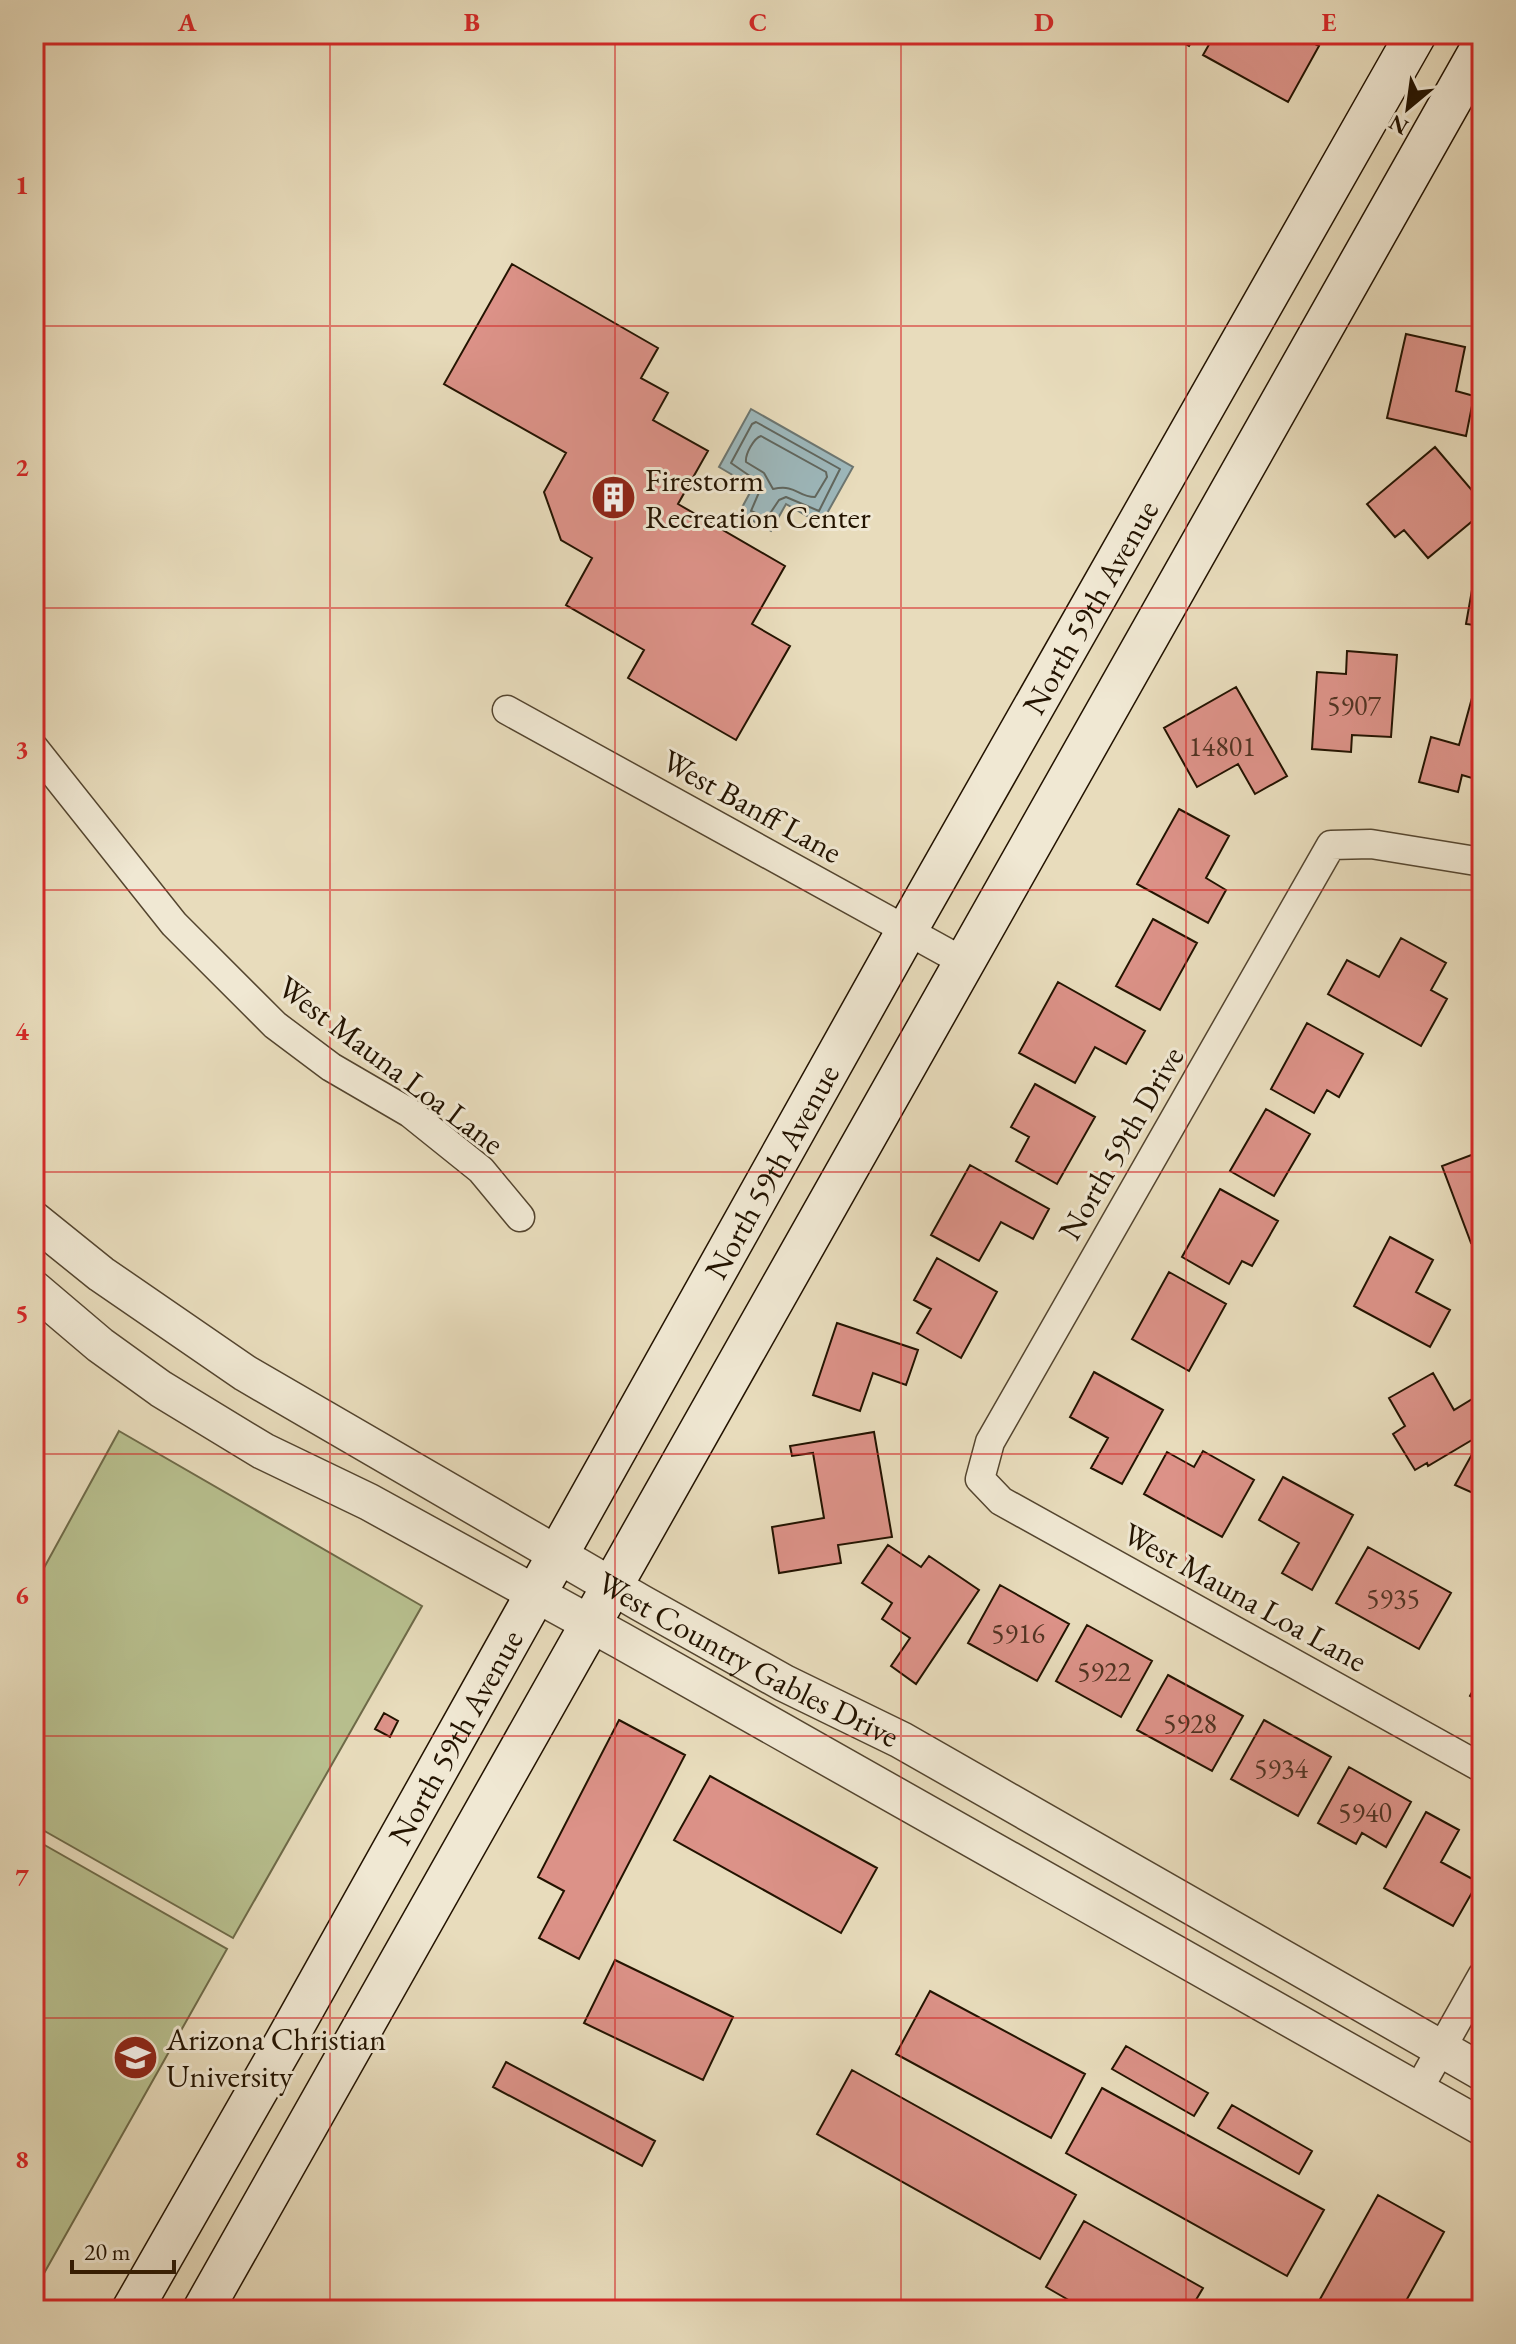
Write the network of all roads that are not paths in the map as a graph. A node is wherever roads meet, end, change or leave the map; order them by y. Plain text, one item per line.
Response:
1 (1416, 34) edge
2 (1482, 46) edge
3 (507, 710) dead end
4 (34, 748) edge
5 (1482, 862) edge
6 (907, 930) junction
7 (964, 962) junction
8 (520, 1217) dead end
9 (34, 1220) edge
10 (34, 1289) edge
11 (980, 1479) joint
12 (557, 1554) junction
13 (611, 1586) junction
14 (535, 1593) junction
15 (589, 1623) junction
16 (1482, 1768) edge
17 (1482, 1976) edge
18 (1441, 2049) junction
19 (1482, 2072) edge
20 (1418, 2090) junction
21 (1482, 2127) edge
22 (132, 2310) edge
23 (203, 2310) edge

1 - 6 main road, North 59th Avenue
2 - 7 main road, North 59th Avenue
3 - 6 street, West Banff Lane
4 - 8 street, West Mauna Loa Lane
5 - 11 street, North 59th Drive
6 - 7 street, West Banff Lane
6 - 12 main road, North 59th Avenue
7 - 13 main road, North 59th Avenue
9 - 12 street, West Country Gables Drive
10 - 14 street, West Country Gables Drive
11 - 16 street, West Mauna Loa Lane
12 - 13 street, West Country Gables Drive
12 - 14 main road, North 59th Avenue
13 - 15 main road, North 59th Avenue
13 - 18 street, West Country Gables Drive
14 - 15 street, West Country Gables Drive
14 - 22 main road, North 59th Avenue
15 - 20 street, West Country Gables Drive
15 - 23 main road, North 59th Avenue
17 - 18 street
18 - 19 street, West Country Gables Drive
18 - 20 street
20 - 21 street, West Country Gables Drive

